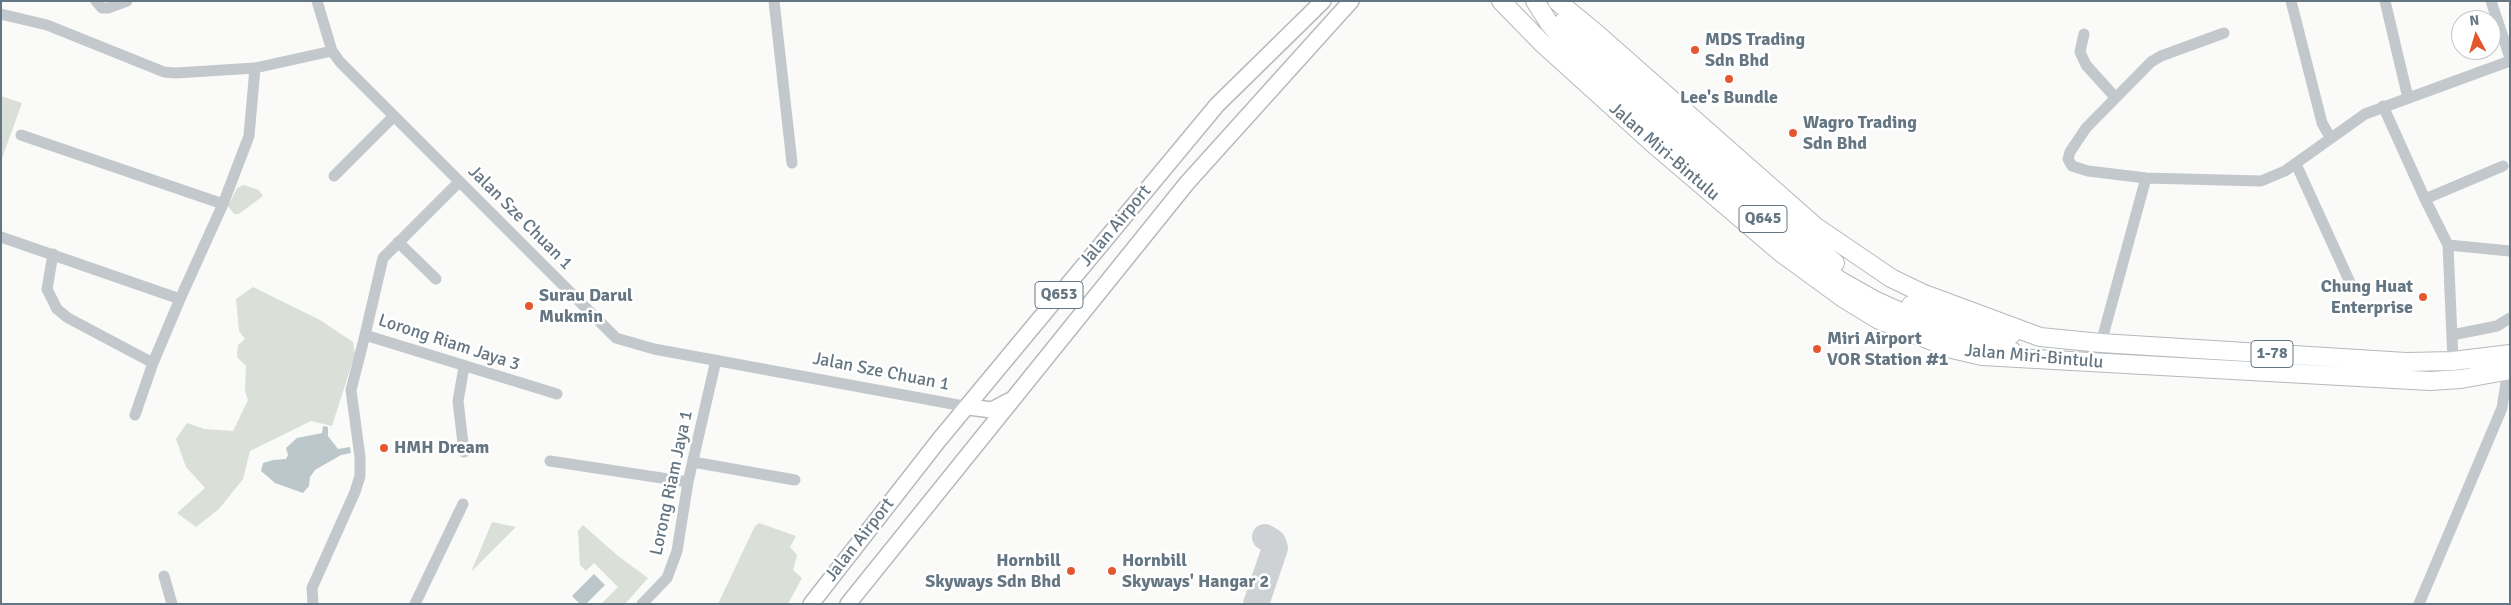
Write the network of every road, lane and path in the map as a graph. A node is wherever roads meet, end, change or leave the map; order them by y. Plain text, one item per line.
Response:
1 (96, 1) edge
2 (128, 1) edge
3 (317, 1) edge
4 (774, 1) edge
5 (1323, 1) edge
6 (1351, 1) edge
7 (1501, 1) edge
8 (1535, 1) edge
9 (1548, 1) edge
10 (1557, 1) edge
11 (1568, 1) edge
12 (2291, 1) edge
13 (2384, 1) edge
14 (2491, 1) edge
15 (1, 14) edge
16 (2224, 33) dead end
17 (1597, 34) junction
18 (2084, 34) dead end
19 (332, 51) junction
20 (2510, 59) edge
21 (255, 68) junction
22 (2115, 97) junction
23 (2408, 98) junction
24 (2383, 106) junction
25 (394, 116) junction
26 (21, 135) dead end
27 (2330, 137) junction
28 (792, 163) dead end
29 (2296, 164) junction
30 (2503, 166) dead end
31 (334, 176) dead end
32 (2146, 178) junction
33 (460, 182) junction
34 (2425, 199) junction
35 (223, 204) junction
36 (1, 237) edge
37 (398, 242) junction
38 (2448, 245) junction
39 (2510, 251) edge
40 (53, 254) junction
41 (436, 279) dead end
42 (2354, 289) dead end
43 (180, 299) junction
44 (2510, 318) edge
45 (365, 335) junction
46 (2452, 335) junction
47 (2040, 337) junction
48 (2101, 343) junction
49 (716, 360) junction
50 (2041, 360) junction
51 (2453, 361) junction
52 (2507, 362) edge
53 (153, 363) junction
54 (464, 367) junction
55 (557, 394) dead end
56 (1013, 399) junction
57 (969, 407) junction
58 (135, 414) dead end
59 (464, 452) dead end
60 (550, 461) dead end
61 (693, 462) junction
62 (795, 480) dead end
63 (688, 482) junction
64 (463, 504) dead end
65 (164, 576) dead end
66 (172, 604) edge
67 (313, 604) edge
68 (415, 604) edge
69 (642, 604) edge
70 (811, 604) edge
71 (848, 604) edge
72 (2419, 604) edge

1 - 2 street
3 - 19 street, Jalan Sze Chuan 1
4 - 28 street
5 - 57 main road, Jalan Airport / Q653
6 - 56 main road, Jalan Airport / Q653
7 - 50 highway, Jalan Miri-Bintulu / 1-78
8 - 50 highway, Q645
9 - 47 highway, Q645
10 - 17 highway, Jalan Miri-Bintulu / 1-78
11 - 17 main road
12 - 27 street
13 - 23 street
14 - 20 street
15 - 21 street
16 - 22 street
17 - 47 highway, Jalan Miri-Bintulu / 1-78
18 - 22 street
19 - 21 street
19 - 25 street, Jalan Sze Chuan 1
20 - 23 street
21 - 35 street
22 - 32 street
23 - 24 street
24 - 27 street
24 - 34 street
25 - 31 street
25 - 33 street, Jalan Sze Chuan 1
26 - 35 street
27 - 29 street
29 - 32 street
29 - 42 street
30 - 34 street
32 - 48 street
33 - 37 street, Lorong Riam Jaya 3
33 - 49 street, Jalan Sze Chuan 1
34 - 38 street
35 - 43 street
36 - 40 street
37 - 41 street
37 - 45 street, Lorong Riam Jaya 3
38 - 39 street
38 - 46 street
40 - 43 street
40 - 53 street
43 - 53 street
44 - 46 street
45 - 54 street, Lorong Riam Jaya 3
45 - 67 street
46 - 51 street
47 - 48 highway, Jalan Miri-Bintulu / 1-78
48 - 51 highway, Jalan Miri-Bintulu / 1-78
49 - 57 street, Jalan Sze Chuan 1
49 - 61 street, Lorong Riam Jaya 1
50 - 52 highway, Jalan Miri-Bintulu / 1-78
51 - 52 highway, Jalan Miri-Bintulu / 1-78
52 - 72 street
53 - 58 street
54 - 55 street, Lorong Riam Jaya 3
54 - 59 street
56 - 57 main road
56 - 71 main road, Jalan Airport / Q653
57 - 70 main road, Jalan Airport / Q653
60 - 63 street
61 - 62 street
61 - 63 street, Lorong Riam Jaya 1
63 - 69 street, Lorong Riam Jaya 1
64 - 68 street
65 - 66 street

